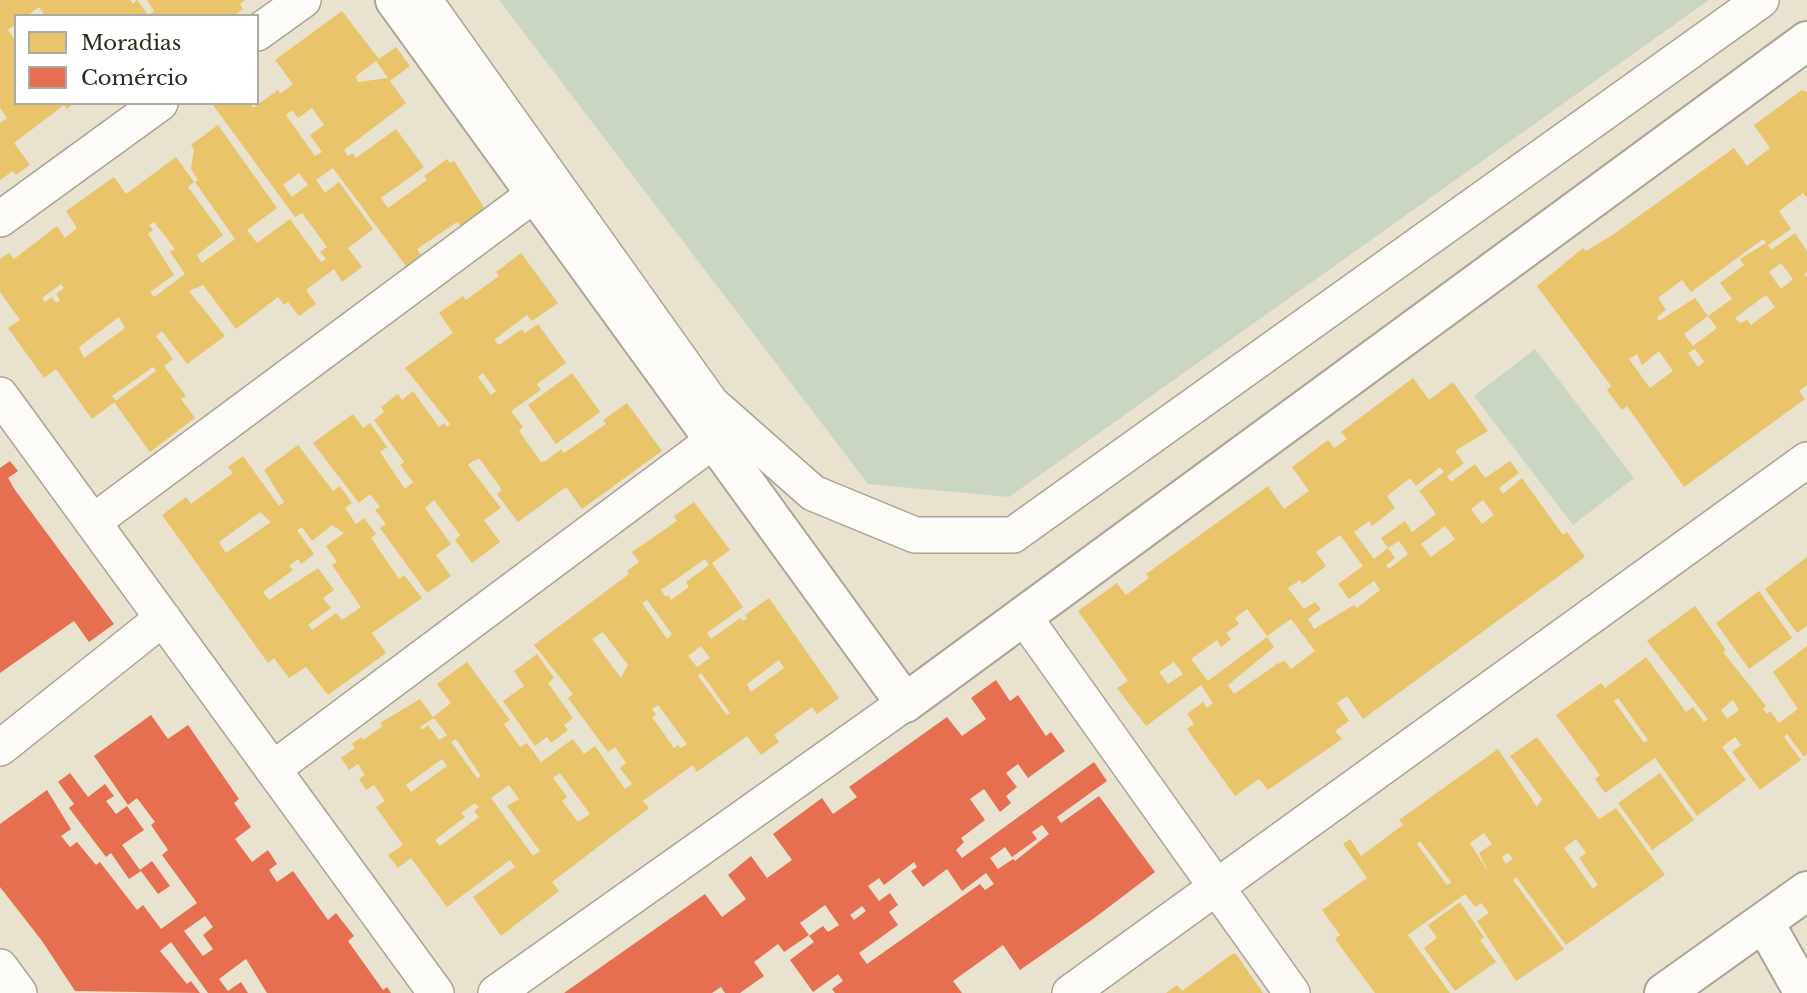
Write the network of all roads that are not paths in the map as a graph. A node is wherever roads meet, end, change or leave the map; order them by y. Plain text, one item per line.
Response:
1 (303, 0) edge
2 (395, 0) edge
3 (424, 0) edge
4 (1761, 0) edge
5 (259, 32) edge
6 (1807, 41) edge
7 (157, 105) edge
8 (536, 193) junction
9 (0, 219) edge
10 (0, 394) edge
11 (714, 440) junction
12 (1807, 460) edge
13 (93, 522) junction
14 (1024, 617) junction
15 (163, 618) junction
16 (905, 703) junction
17 (0, 748) edge
18 (272, 769) junction
19 (1216, 888) junction
20 (1807, 891) edge
21 (1764, 922) junction
22 (0, 967) edge
23 (19, 993) edge
24 (436, 993) edge
25 (495, 993) edge
26 (1070, 993) edge
27 (1292, 993) edge
28 (1664, 993) edge
29 (1804, 993) edge

1 - 5 street
2 - 8 street
3 - 4 street
6 - 14 street
7 - 9 street
8 - 11 street
8 - 13 street
10 - 13 street
11 - 16 street
11 - 18 street
12 - 19 street
13 - 15 street
14 - 16 street
14 - 19 street
15 - 17 street
15 - 18 street
16 - 25 street
18 - 24 street
19 - 26 street
19 - 27 street
20 - 21 street
21 - 28 street
21 - 29 street
22 - 23 street

